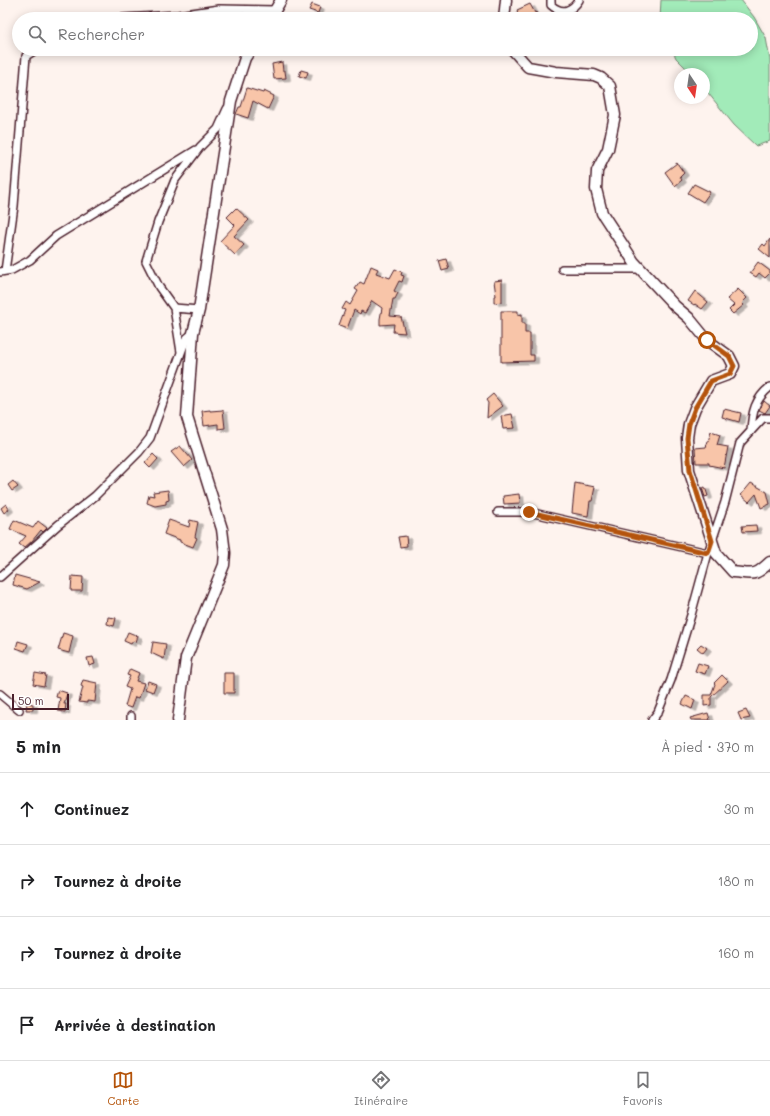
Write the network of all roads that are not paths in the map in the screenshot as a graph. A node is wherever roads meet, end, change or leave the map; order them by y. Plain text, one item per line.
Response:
1 (281, 0) edge
2 (506, 0) edge
3 (551, 0) edge
4 (579, 0) edge
5 (198, 12) edge
6 (246, 12) edge
7 (274, 12) edge
8 (505, 12) edge
9 (26, 56) edge
10 (246, 56) edge
11 (518, 56) edge
12 (231, 101) junction
13 (200, 147) junction
14 (562, 269) dead end
15 (641, 269) junction
16 (2, 272) edge
17 (174, 308) junction
18 (199, 310) junction
19 (193, 333) junction
20 (181, 352) junction
21 (770, 387) edge
22 (770, 418) edge
23 (751, 431) junction
24 (498, 512) dead end
25 (712, 541) junction
26 (708, 553) junction
27 (770, 562) edge
28 (0, 577) edge
29 (0, 694) edge
30 (19, 710) dead end
31 (178, 720) edge
32 (652, 720) edge

1 - 7 street
2 - 8 street
3 - 4 street
5 - 6 street
9 - 16 street
10 - 12 street
11 - 15 street
12 - 13 street
12 - 18 street
13 - 16 street
13 - 17 street
14 - 15 street
15 - 25 street
17 - 18 street
17 - 20 street
18 - 19 street
19 - 20 street
19 - 31 street
20 - 28 street
21 - 23 street
22 - 23 street
23 - 25 street
24 - 26 street
25 - 26 street
25 - 27 street
26 - 32 street
29 - 30 street

